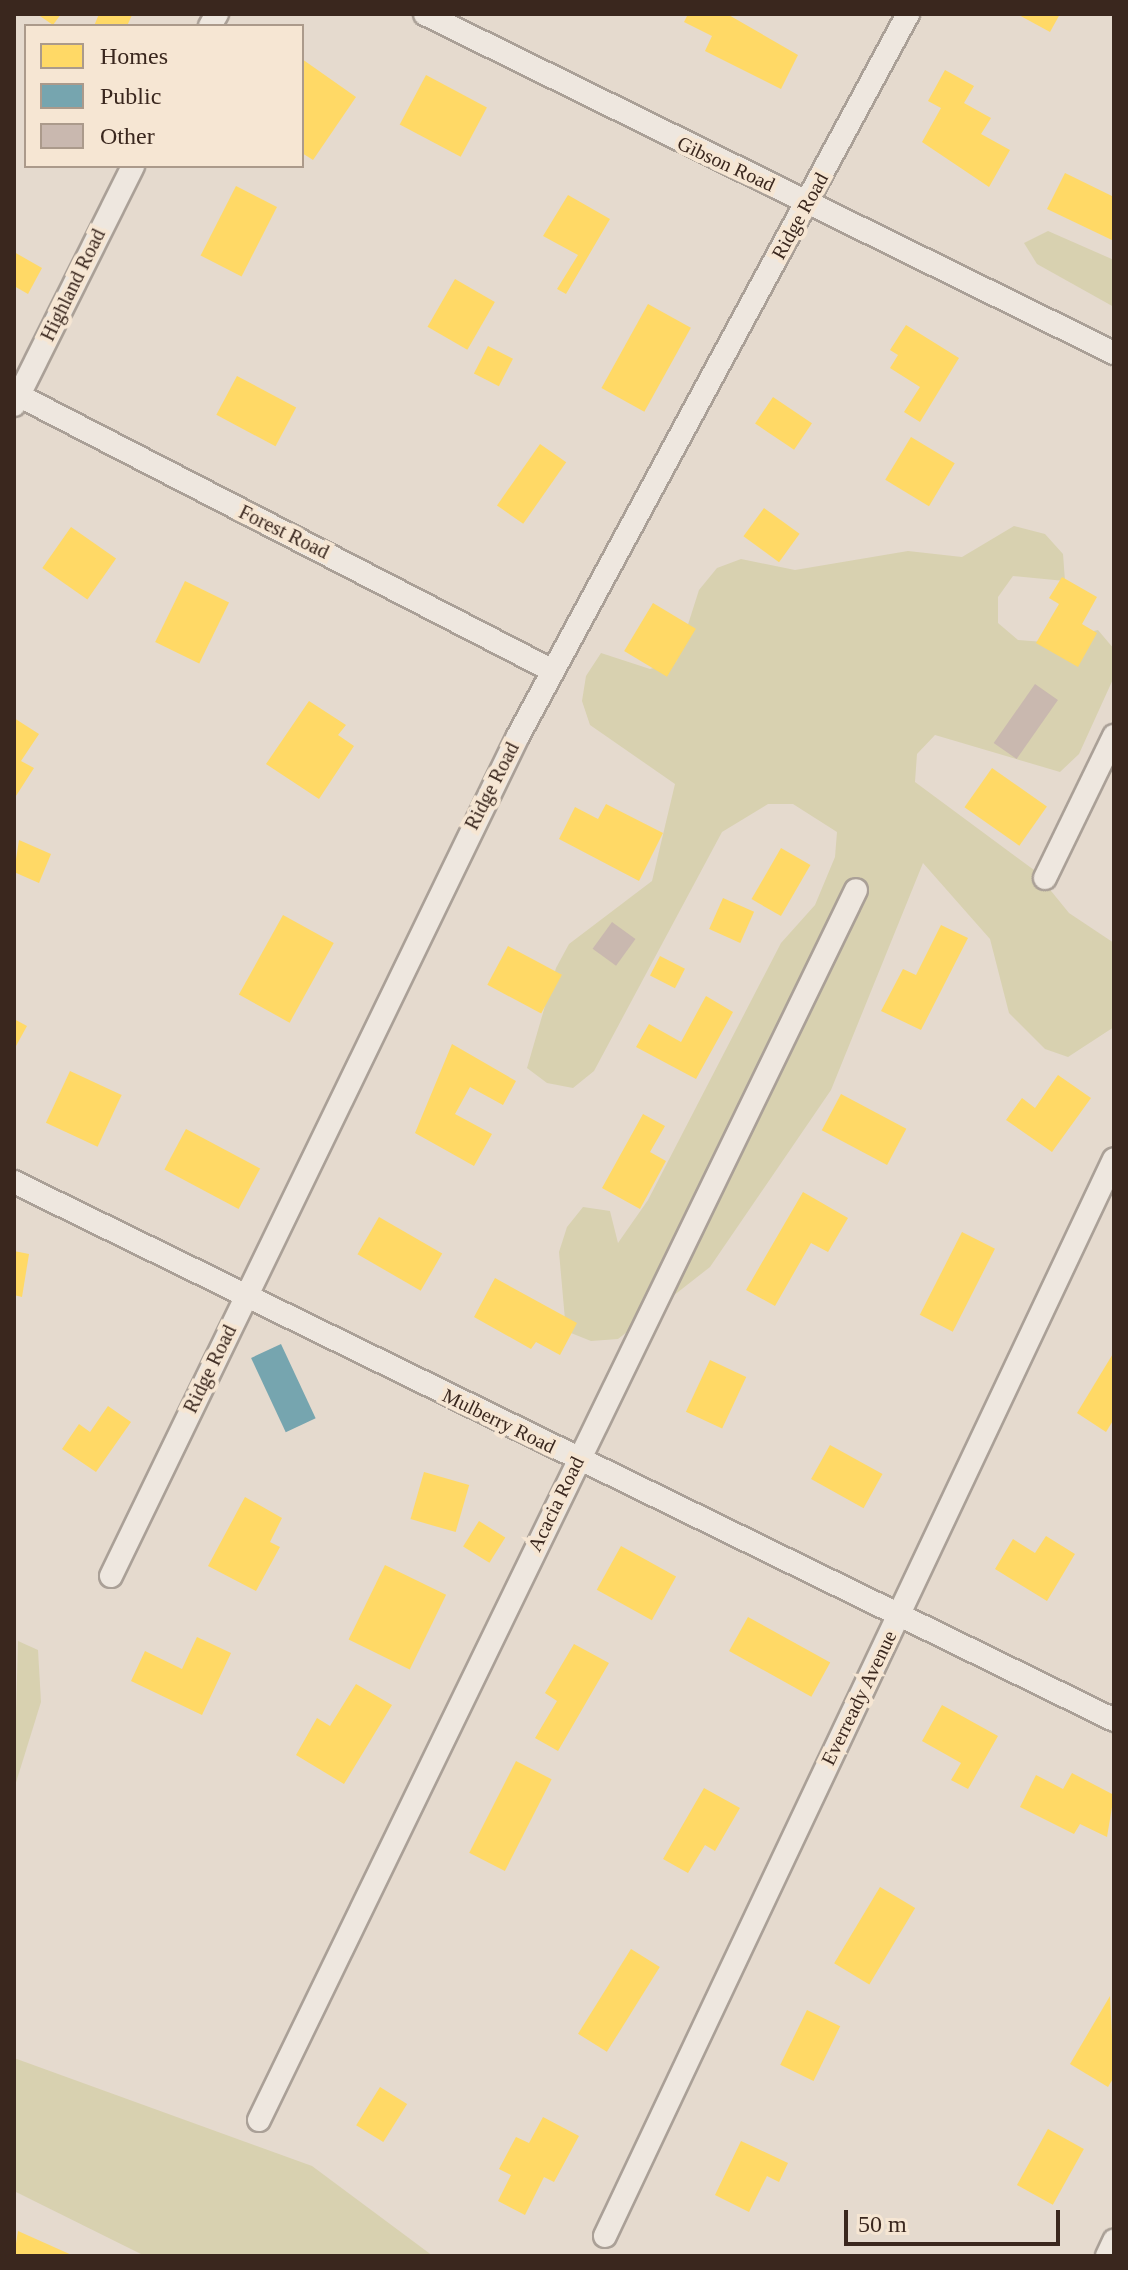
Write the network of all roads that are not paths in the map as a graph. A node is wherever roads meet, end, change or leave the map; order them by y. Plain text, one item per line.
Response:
1 (425, 14) edge
2 (908, 14) edge
3 (132, 168) edge
4 (806, 204) junction
5 (1114, 353) edge
6 (16, 398) edge
7 (553, 671) junction
8 (1114, 736) edge
9 (1045, 878) dead end
10 (856, 890) dead end
11 (1114, 1159) edge
12 (14, 1182) edge
13 (245, 1296) junction
14 (578, 1459) junction
15 (111, 1576) dead end
16 (899, 1615) junction
17 (1114, 1720) edge
18 (259, 2120) dead end
19 (605, 2236) dead end
20 (1114, 2241) edge
21 (1107, 2256) edge

1 - 4 street, Gibson Road
2 - 4 street, Ridge Road
3 - 6 street, Highland Road
4 - 5 street, Gibson Road
4 - 7 street, Ridge Road
6 - 7 street, Forest Road
7 - 13 street, Ridge Road
8 - 9 street
10 - 14 street, Acacia Road
11 - 16 street, Everready Avenue
12 - 13 street, Mulberry Road
13 - 14 street, Mulberry Road
13 - 15 street, Ridge Road
14 - 16 street, Mulberry Road
14 - 18 street, Acacia Road
16 - 17 street, Mulberry Road
16 - 19 street, Everready Avenue
20 - 21 street

